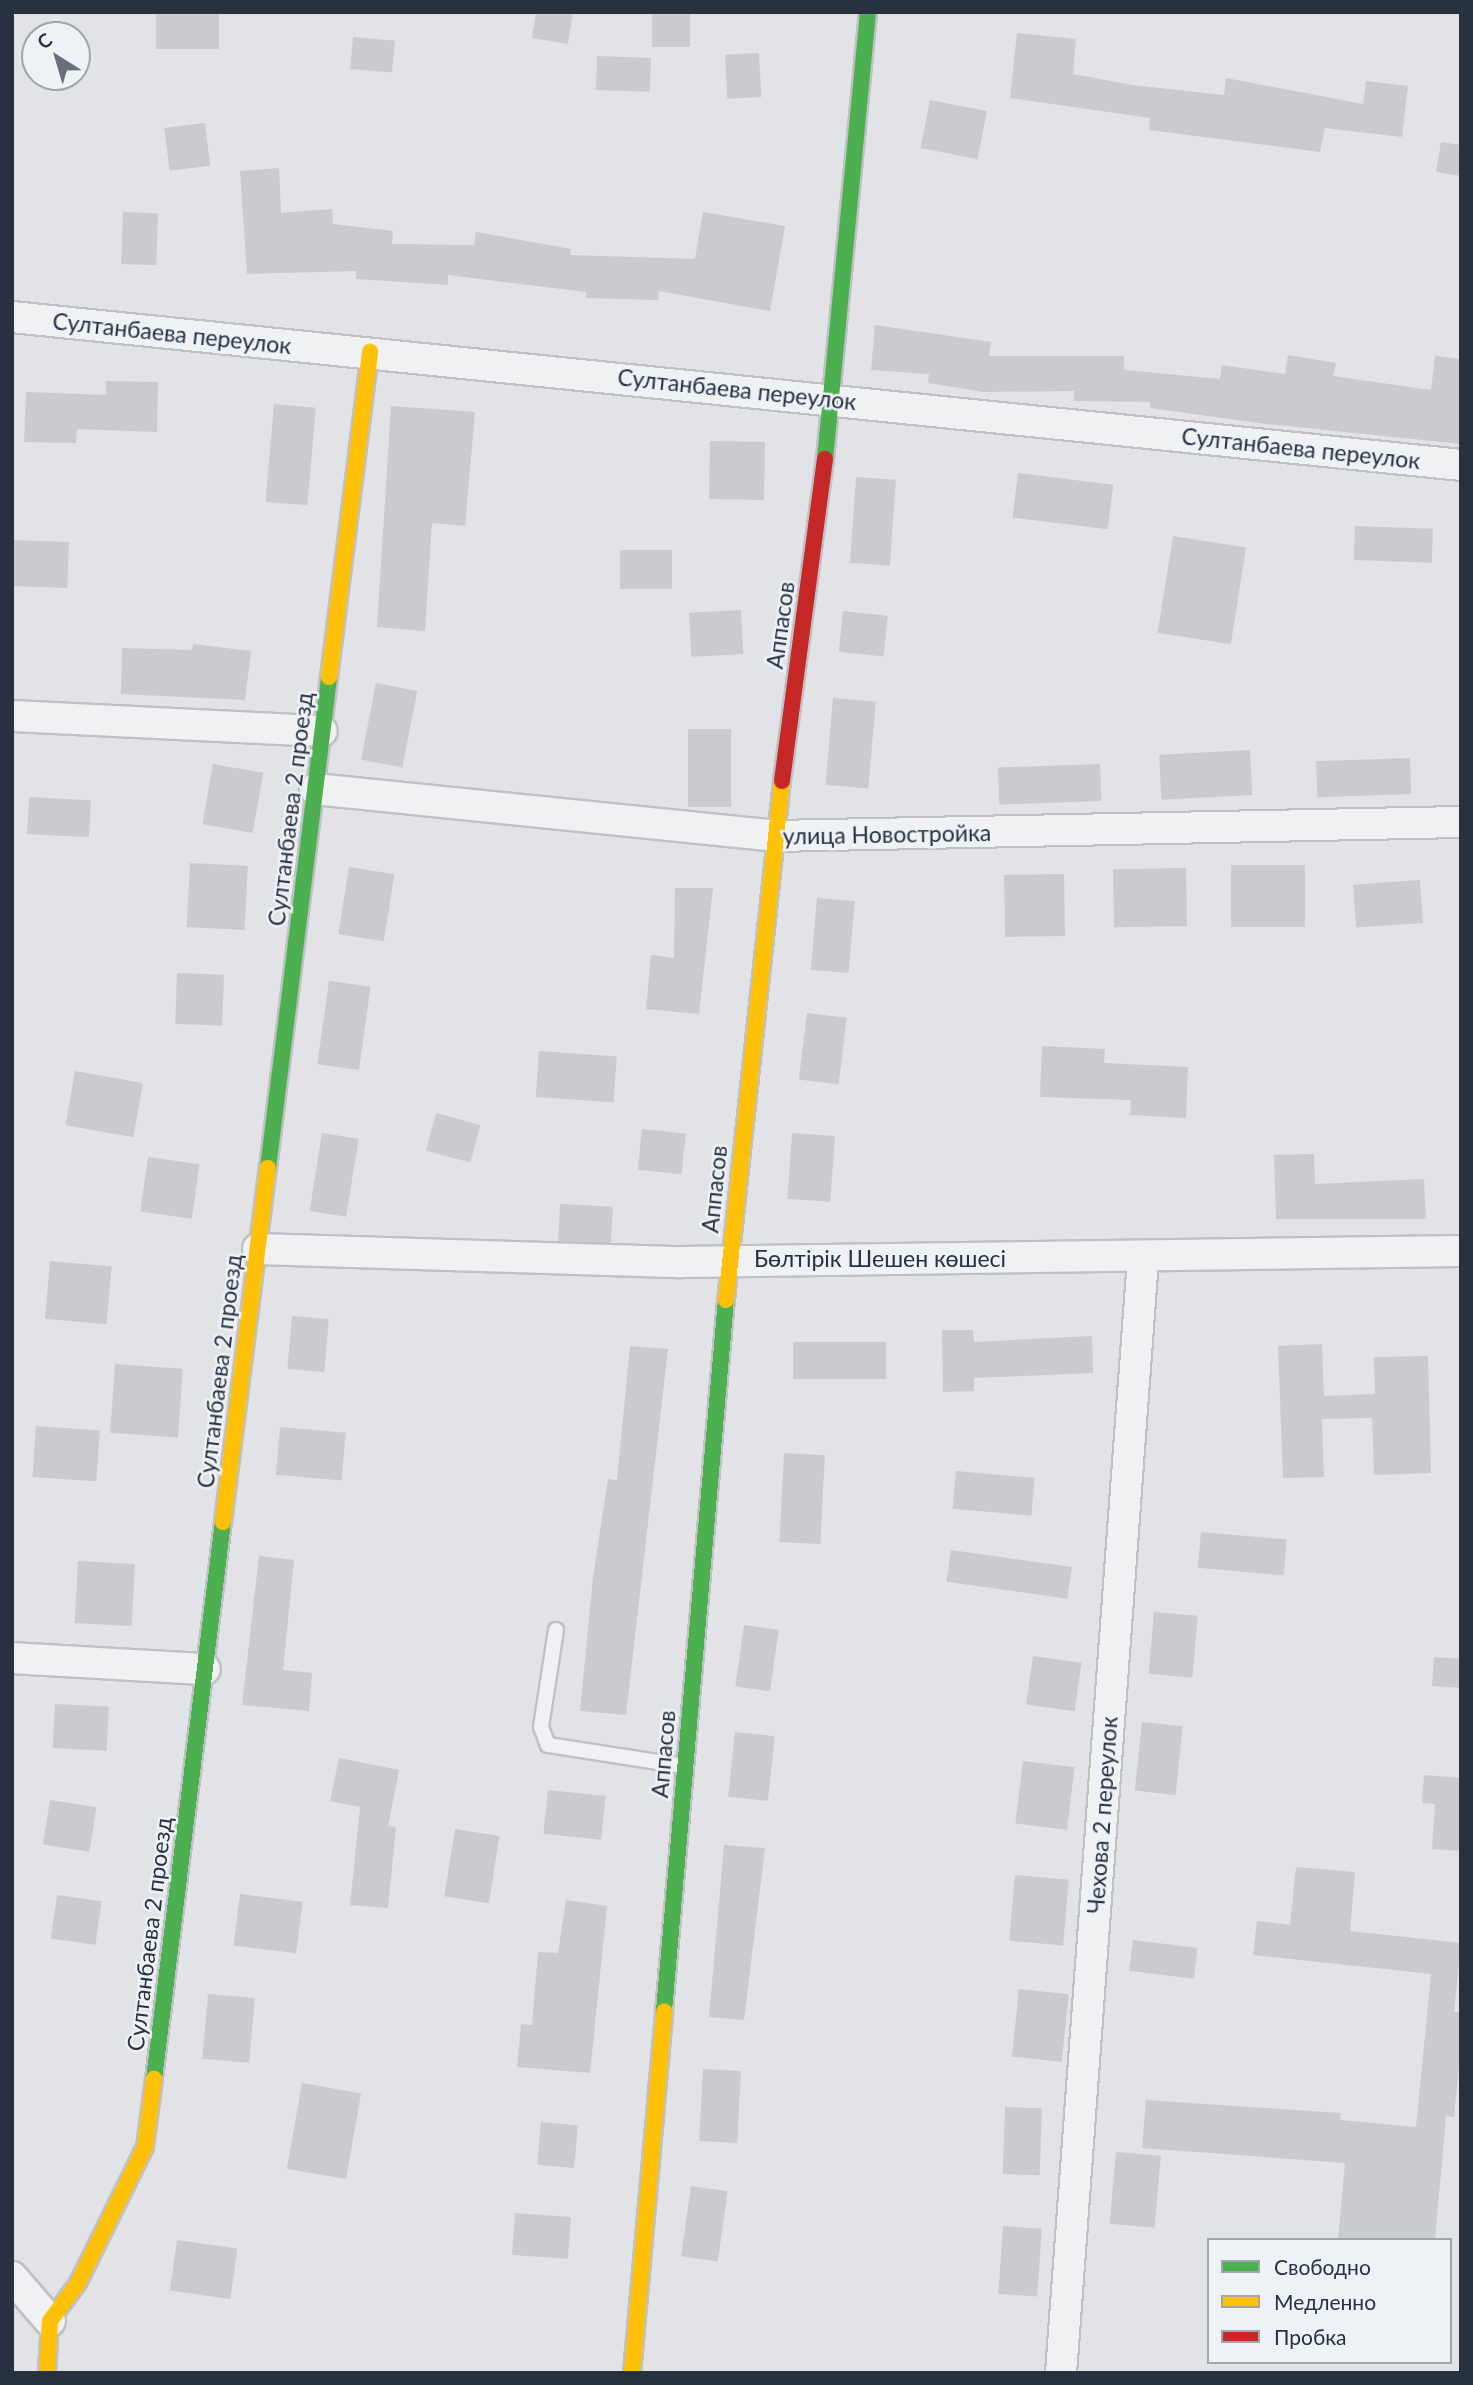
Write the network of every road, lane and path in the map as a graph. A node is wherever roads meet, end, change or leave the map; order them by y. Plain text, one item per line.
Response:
1 (869, 12) edge
2 (12, 317) edge
3 (370, 352) junction
4 (833, 399) junction
5 (1461, 465) edge
6 (12, 716) edge
7 (322, 732) junction
8 (315, 789) junction
9 (1461, 822) edge
10 (775, 836) junction
11 (258, 1250) junction
12 (1461, 1251) edge
13 (730, 1256) junction
14 (1143, 1258) junction
15 (556, 1630) dead end
16 (12, 1658) edge
17 (205, 1669) junction
18 (685, 1766) junction
19 (12, 2277) edge
20 (50, 2321) junction
21 (47, 2373) edge
22 (632, 2373) edge
23 (1061, 2373) edge

1 - 4 street, Аппасов
2 - 3 street, Султанбаева переулок
3 - 4 street, Султанбаева переулок
3 - 7 street, Султанбаева 2 проезд
4 - 5 street, Султанбаева переулок
4 - 10 street, Аппасов
6 - 7 street
7 - 8 street, Султанбаева 2 проезд
8 - 10 street, улица Новостройка
8 - 11 street, Султанбаева 2 проезд
9 - 10 street, улица Новостройка
10 - 13 street, Аппасов
11 - 13 street, Бөлтірік Шешен көшесі
11 - 17 street, Султанбаева 2 проезд
12 - 14 street, Бөлтірік Шешен көшесі
13 - 14 street, Бөлтірік Шешен көшесі
13 - 18 street, Аппасов
14 - 23 street, Чехова 2 переулок
15 - 18 lane
16 - 17 street
17 - 20 street, Султанбаева 2 проезд
18 - 22 street, Аппасов
19 - 20 street
20 - 21 street

